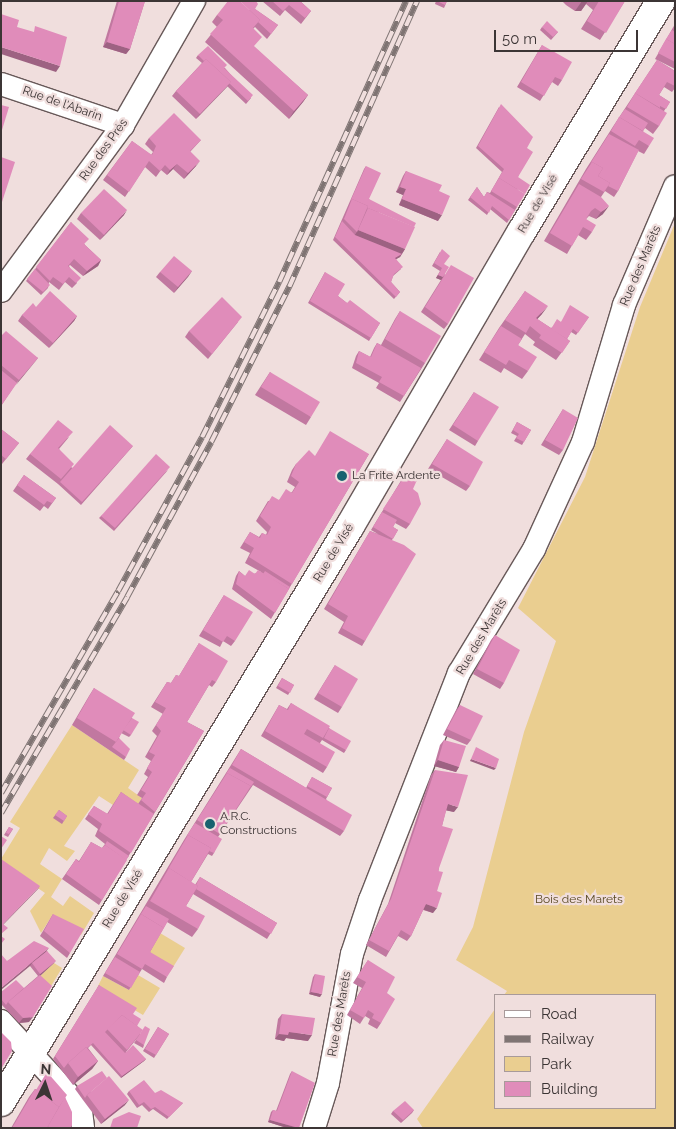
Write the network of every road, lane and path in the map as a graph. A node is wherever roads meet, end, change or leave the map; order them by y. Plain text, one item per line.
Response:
1 (194, 1) edge
2 (660, 1) edge
3 (1, 84) edge
4 (123, 125) junction
5 (675, 186) edge
6 (1, 291) edge
7 (1, 1020) edge
8 (31, 1050) junction
9 (1, 1102) edge
10 (83, 1128) edge
11 (314, 1128) edge

1 - 4 street, Rue des Prés
2 - 8 street, Rue de Visé
3 - 4 street, Rue de l'Abarin
4 - 6 street, Rue des Prés
5 - 11 street, Rue des Marêts
7 - 8 street
8 - 9 street, Rue de Visé
8 - 10 street

